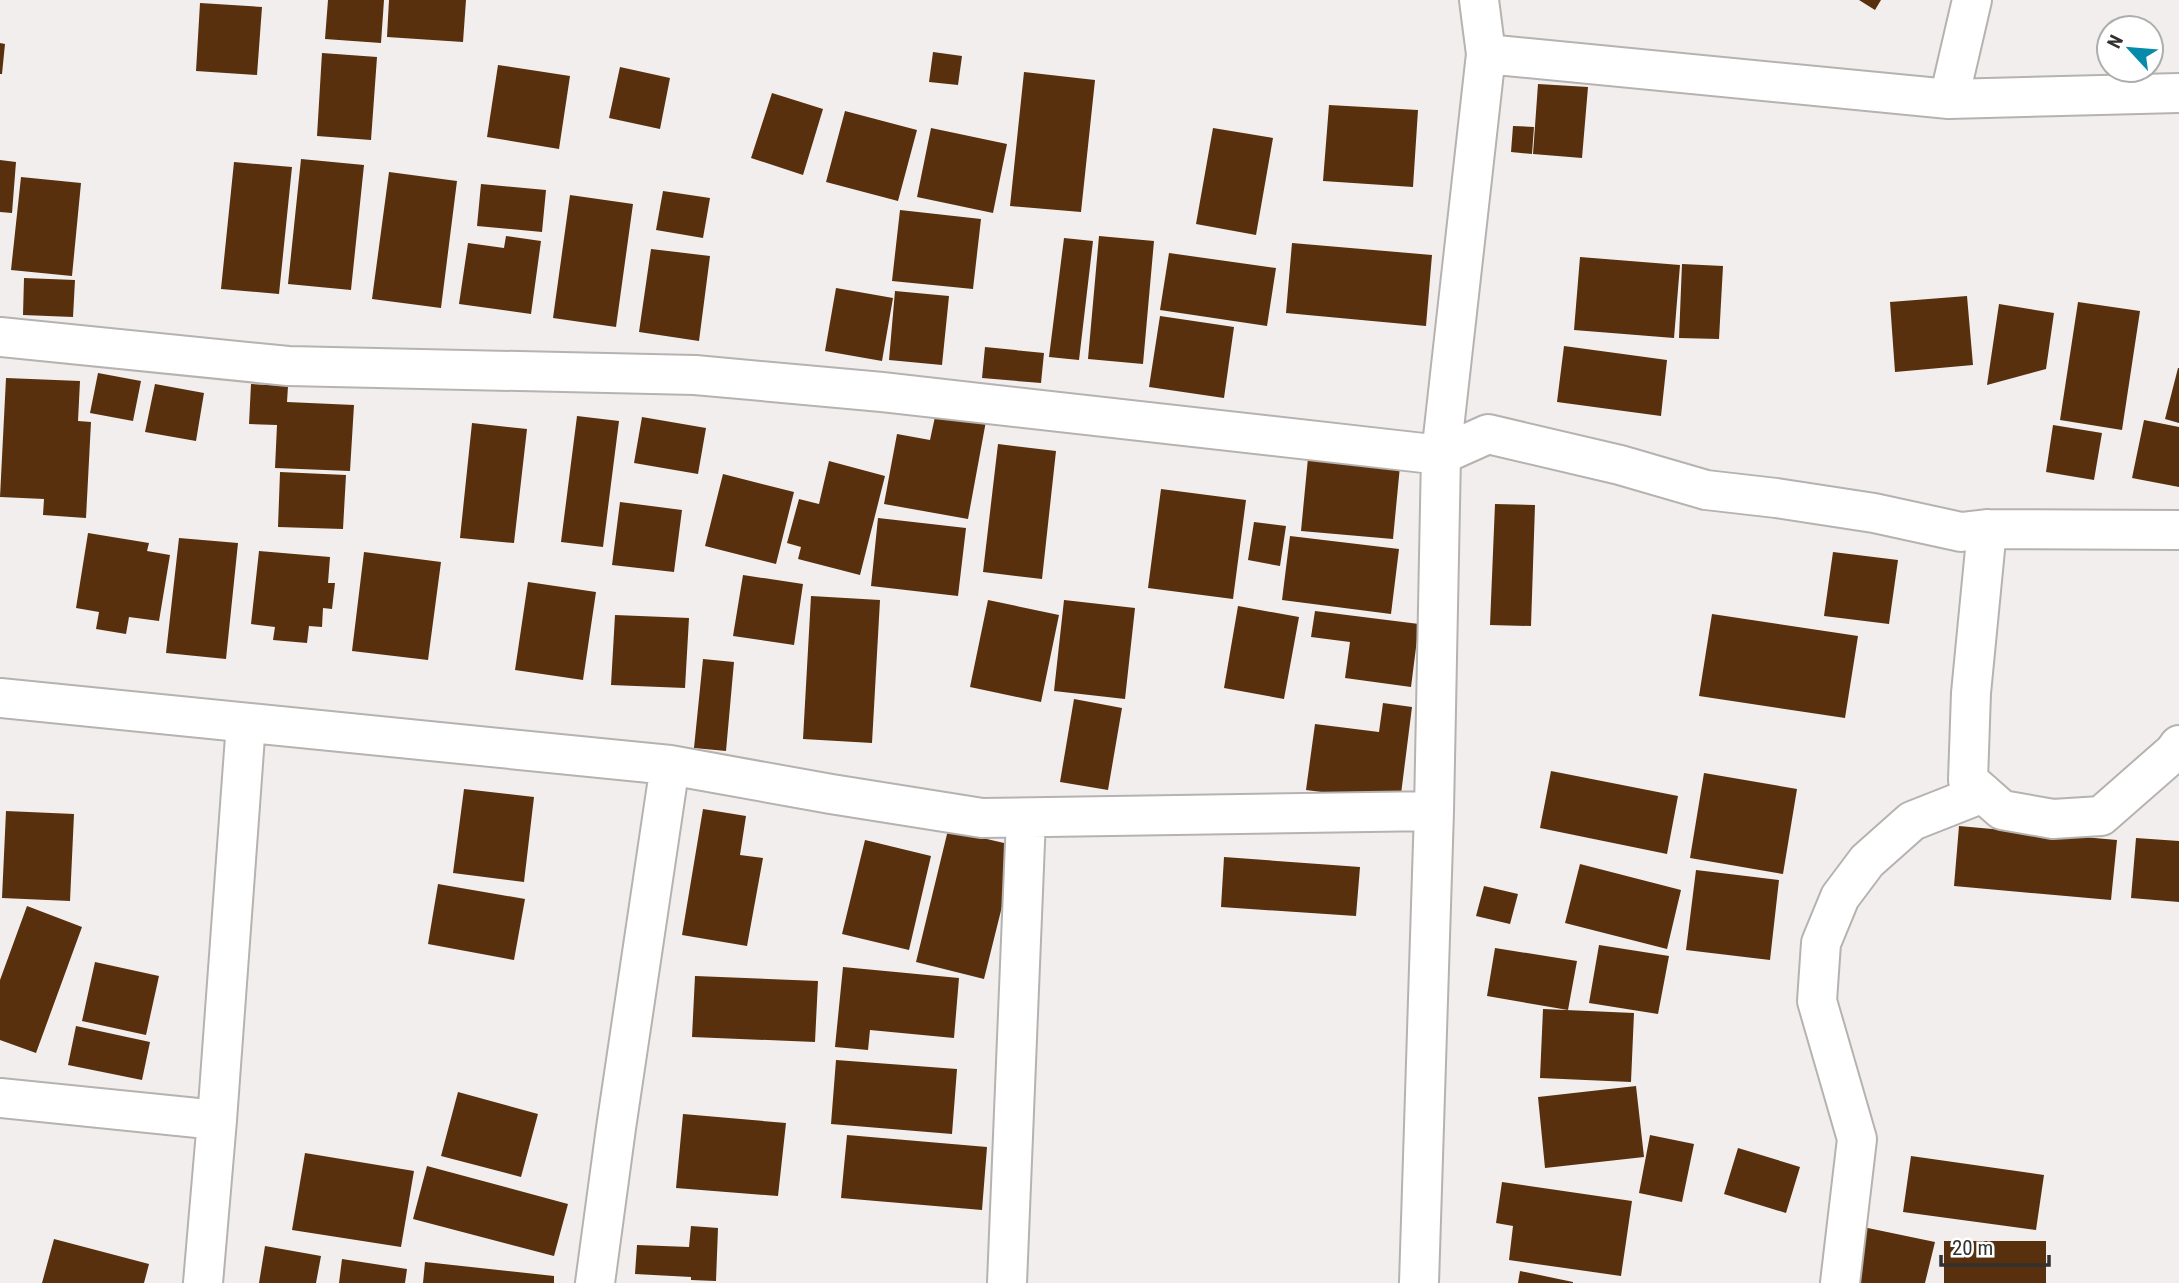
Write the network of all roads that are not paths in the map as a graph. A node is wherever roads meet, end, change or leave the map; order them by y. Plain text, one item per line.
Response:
1 (1479, 0) edge
2 (1972, 0) edge
3 (1486, 54) junction
4 (2179, 93) edge
5 (1949, 99) junction
6 (0, 337) edge
7 (1441, 455) junction
8 (1987, 528) junction
9 (2179, 530) edge
10 (0, 698) edge
11 (246, 723) junction
12 (2179, 745) edge
13 (670, 765) junction
14 (1983, 793) junction
15 (1434, 811) junction
16 (1026, 818) junction
17 (0, 1098) edge
18 (217, 1121) junction
19 (203, 1283) edge
20 (595, 1283) edge
21 (1007, 1283) edge
22 (1419, 1283) edge
23 (1840, 1283) edge

1 - 3 street
2 - 5 street
3 - 5 street
3 - 7 street
4 - 5 street
6 - 7 street
7 - 8 street
7 - 15 street
8 - 9 street
8 - 14 street
10 - 11 street
11 - 13 street
11 - 18 street
12 - 14 street
13 - 16 street
13 - 20 street
14 - 23 street
15 - 16 street
15 - 22 street
16 - 21 street
17 - 18 street
18 - 19 street

